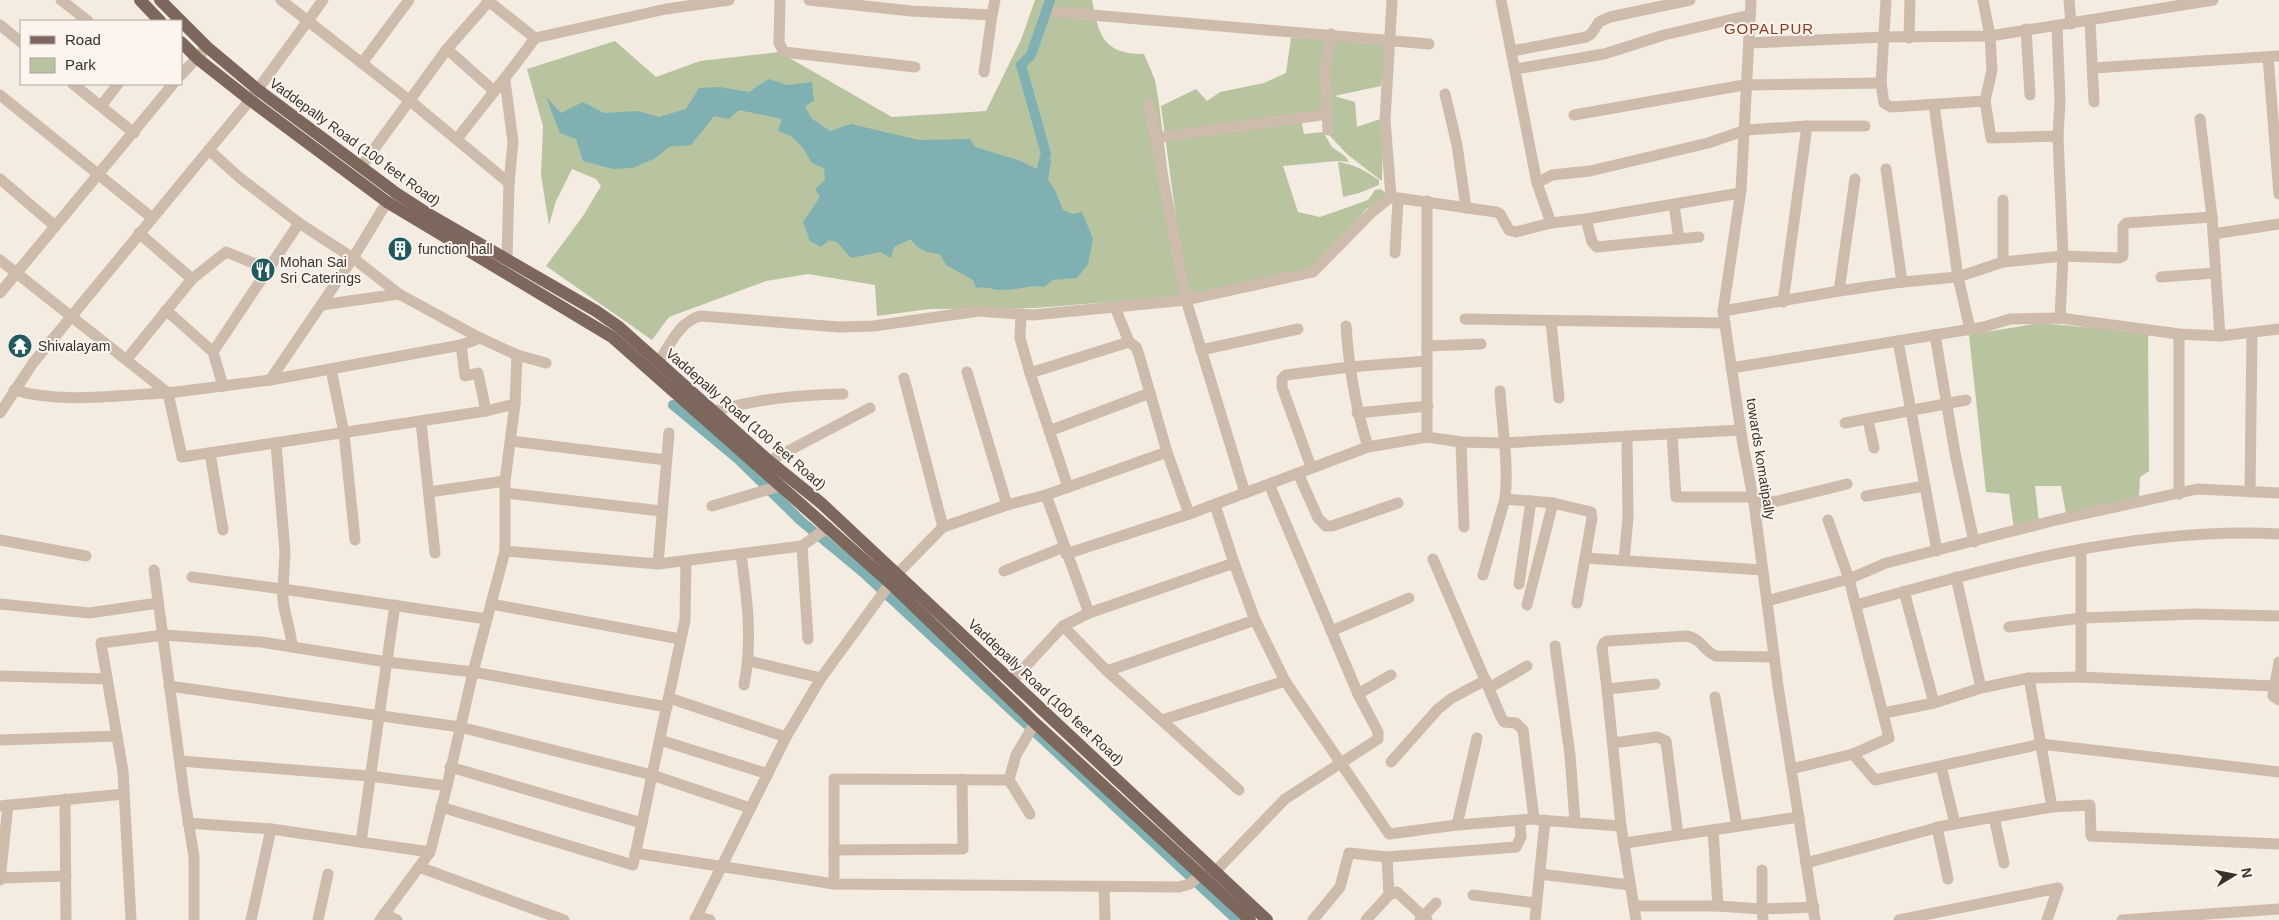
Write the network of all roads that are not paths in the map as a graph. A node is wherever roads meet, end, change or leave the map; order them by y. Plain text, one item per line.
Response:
1 (61, 0) edge
2 (140, 0) edge
3 (160, 0) edge
4 (282, 0) edge
5 (323, 0) edge
6 (409, 0) edge
7 (489, 0) edge
8 (729, 0) edge
9 (780, 0) edge
10 (809, 0) edge
11 (995, 0) edge
12 (1392, 0) edge
13 (1501, 0) edge
14 (1690, 0) edge
15 (1751, 0) edge
16 (1886, 0) edge
17 (1910, 0) edge
18 (1984, 0) edge
19 (2069, 0) edge
20 (2213, 0) edge
21 (2188, 2) edge
22 (2169, 3) edge
23 (2142, 5) edge
24 (1057, 12) dead end
25 (992, 15) junction
26 (1750, 15) junction
27 (87, 20) edge
28 (159, 20) edge
29 (180, 20) edge
30 (2090, 20) junction
31 (307, 21) junction
32 (182, 22) edge
33 (2071, 24) junction
34 (0, 25) edge
35 (2057, 26) junction
36 (2026, 29) junction
37 (1331, 34) junction
38 (1990, 36) junction
39 (1884, 37) junction
40 (535, 38) junction
41 (1909, 38) junction
42 (1388, 39) junction
43 (20, 41) edge
44 (182, 43) edge
45 (1749, 43) junction
46 (1429, 44) dead end
47 (207, 47) junction
48 (447, 49) junction
49 (1512, 51) junction
50 (2274, 57) edge
51 (198, 59) junction
52 (362, 63) junction
53 (915, 68) dead end
54 (2093, 68) junction
55 (1516, 69) junction
56 (984, 72) dead end
57 (182, 74) edge
58 (505, 81) junction
59 (1881, 83) junction
60 (74, 85) edge
61 (117, 85) edge
62 (170, 85) edge
63 (1747, 85) junction
64 (494, 91) junction
65 (0, 94) edge
66 (253, 94) junction
67 (1445, 94) dead end
68 (2030, 95) dead end
69 (409, 100) junction
70 (1985, 101) junction
71 (2094, 102) dead end
72 (1149, 104) dead end
73 (1934, 105) junction
74 (101, 106) junction
75 (1328, 114) junction
76 (1574, 114) dead end
77 (2200, 119) dead end
78 (1806, 126) junction
79 (1865, 126) dead end
80 (1328, 130) dead end
81 (1746, 130) junction
82 (134, 133) junction
83 (2058, 136) junction
84 (1156, 138) junction
85 (457, 139) junction
86 (209, 150) junction
87 (361, 167) junction
88 (1886, 169) dead end
89 (97, 175) junction
90 (0, 179) edge
91 (1855, 179) dead end
92 (509, 183) junction
93 (1537, 183) junction
94 (1740, 194) junction
95 (2279, 194) edge
96 (1394, 198) junction
97 (2003, 200) dead end
98 (1427, 201) junction
99 (387, 202) junction
100 (1674, 205) junction
101 (1466, 208) junction
102 (151, 217) junction
103 (2212, 217) junction
104 (1586, 219) junction
105 (299, 223) junction
106 (1551, 223) junction
107 (2279, 224) edge
108 (55, 226) junction
109 (138, 233) junction
110 (2213, 234) junction
111 (1699, 237) dead end
112 (1679, 239) junction
113 (1395, 254) dead end
114 (2063, 256) junction
115 (353, 258) junction
116 (507, 259) junction
117 (0, 260) edge
118 (2004, 262) junction
119 (268, 269) junction
120 (16, 274) junction
121 (2216, 274) junction
122 (1958, 277) junction
123 (2161, 277) dead end
124 (192, 279) junction
125 (1902, 282) junction
126 (1839, 291) junction
127 (0, 293) edge
128 (399, 294) junction
129 (1186, 300) junction
130 (1783, 302) junction
131 (321, 305) junction
132 (1115, 307) junction
133 (166, 310) junction
134 (1723, 311) junction
135 (1020, 314) junction
136 (71, 317) junction
137 (2060, 318) junction
138 (1465, 319) dead end
139 (1551, 322) junction
140 (1724, 323) junction
141 (1346, 326) dead end
142 (2279, 328) edge
143 (1298, 329) dead end
144 (1970, 329) junction
145 (2252, 333) junction
146 (2179, 334) junction
147 (1935, 335) junction
148 (2220, 336) junction
149 (480, 338) junction
150 (1898, 341) junction
151 (1129, 342) junction
152 (1481, 344) dead end
153 (461, 345) junction
154 (1427, 346) junction
155 (1201, 350) junction
156 (213, 352) junction
157 (517, 355) junction
158 (127, 359) junction
159 (1427, 361) junction
160 (546, 363) dead end
161 (658, 363) junction
162 (1349, 367) junction
163 (1731, 368) junction
164 (331, 369) junction
165 (967, 372) dead end
166 (1030, 373) junction
167 (904, 378) dead end
168 (270, 380) junction
169 (223, 386) junction
170 (14, 390) junction
171 (1500, 391) dead end
172 (1150, 393) junction
173 (168, 394) junction
174 (843, 394) dead end
175 (1560, 398) dead end
176 (1966, 400) dead end
177 (515, 404) junction
178 (1947, 404) junction
179 (1428, 406) junction
180 (870, 408) dead end
181 (1911, 410) junction
182 (486, 411) junction
183 (713, 411) junction
184 (1357, 412) junction
185 (0, 413) edge
186 (1868, 420) junction
187 (421, 422) junction
188 (1845, 423) dead end
189 (1740, 430) junction
190 (1049, 431) junction
191 (669, 432) dead end
192 (344, 434) junction
193 (1672, 434) junction
194 (1427, 437) junction
195 (1627, 437) junction
196 (510, 441) junction
197 (1461, 442) junction
198 (1503, 443) junction
199 (276, 444) junction
200 (1368, 447) junction
201 (1874, 448) dead end
202 (1167, 452) junction
203 (210, 453) junction
204 (666, 460) junction
205 (769, 460) junction
206 (1311, 467) junction
207 (1298, 472) junction
208 (505, 480) junction
209 (1269, 484) junction
210 (1848, 484) dead end
211 (1925, 486) junction
212 (1068, 487) junction
213 (772, 488) junction
214 (429, 492) junction
215 (2250, 492) junction
216 (506, 493) junction
217 (1245, 493) junction
218 (2279, 493) edge
219 (2179, 494) junction
220 (1046, 495) junction
221 (1866, 496) dead end
222 (1505, 498) junction
223 (1753, 500) junction
224 (1531, 501) junction
225 (1398, 503) dead end
226 (1553, 503) junction
227 (1007, 505) junction
228 (1216, 505) junction
229 (712, 506) dead end
230 (662, 511) junction
231 (1189, 514) junction
232 (1828, 520) dead end
233 (943, 526) junction
234 (1464, 527) dead end
235 (223, 530) dead end
236 (820, 533) junction
237 (2279, 534) edge
238 (0, 540) edge
239 (355, 540) dead end
240 (1974, 542) junction
241 (802, 546) junction
242 (2081, 549) junction
243 (1065, 550) junction
244 (505, 551) junction
245 (1937, 551) junction
246 (435, 553) dead end
247 (741, 554) junction
248 (86, 556) dead end
249 (1585, 558) junction
250 (1433, 559) dead end
251 (1624, 560) junction
252 (686, 561) junction
253 (1234, 563) junction
254 (658, 564) junction
255 (154, 570) dead end
256 (1762, 570) junction
257 (1004, 571) dead end
258 (1483, 574) dead end
259 (192, 577) dead end
260 (1956, 577) junction
261 (1849, 579) junction
262 (1519, 584) dead end
263 (889, 586) junction
264 (283, 589) junction
265 (1904, 591) junction
266 (1409, 598) dead end
267 (1767, 601) junction
268 (158, 603) junction
269 (1577, 603) dead end
270 (0, 604) edge
271 (491, 604) junction
272 (395, 605) junction
273 (1527, 605) dead end
274 (1856, 605) junction
275 (1089, 613) junction
276 (2279, 616) edge
277 (2082, 618) junction
278 (487, 619) junction
279 (1255, 620) junction
280 (1063, 626) junction
281 (2009, 627) dead end
282 (1331, 631) junction
283 (164, 635) junction
284 (680, 639) junction
285 (808, 639) dead end
286 (1555, 646) dead end
287 (292, 647) junction
288 (1774, 656) junction
289 (749, 661) junction
290 (387, 662) junction
291 (2279, 662) edge
292 (1527, 666) dead end
293 (1107, 671) junction
294 (472, 672) junction
295 (1391, 675) dead end
296 (0, 676) edge
297 (2081, 677) junction
298 (821, 678) junction
299 (2029, 678) junction
300 (107, 679) junction
301 (1012, 681) junction
302 (1285, 681) junction
303 (1487, 684) junction
304 (1655, 684) dead end
305 (744, 685) dead end
306 (170, 686) junction
307 (2273, 686) junction
308 (1981, 688) junction
309 (1607, 689) junction
310 (1358, 694) junction
311 (1715, 697) dead end
312 (2279, 700) edge
313 (668, 703) junction
314 (1934, 703) junction
315 (1884, 713) junction
316 (379, 717) junction
317 (1162, 720) junction
318 (460, 727) junction
319 (1032, 728) junction
320 (117, 736) junction
321 (786, 737) junction
322 (1477, 738) dead end
323 (0, 740) edge
324 (660, 740) junction
325 (1613, 743) junction
326 (2041, 744) junction
327 (1853, 754) junction
328 (180, 761) junction
329 (1391, 762) dead end
330 (1341, 764) junction
331 (1941, 766) junction
332 (450, 767) junction
333 (1791, 769) junction
334 (2279, 772) edge
335 (768, 774) junction
336 (652, 775) junction
337 (370, 776) junction
338 (962, 779) junction
339 (1009, 780) junction
340 (447, 786) junction
341 (1239, 790) dead end
342 (124, 794) junction
343 (66, 799) junction
344 (4, 806) edge
345 (441, 807) junction
346 (2052, 807) junction
347 (750, 808) junction
348 (1030, 814) dead end
349 (1799, 816) junction
350 (1994, 817) junction
351 (1540, 820) junction
352 (1520, 822) junction
353 (1575, 822) junction
354 (188, 823) junction
355 (642, 823) junction
356 (1955, 824) junction
357 (1457, 825) junction
358 (1621, 826) junction
359 (1738, 826) junction
360 (1937, 827) junction
361 (271, 829) junction
362 (1714, 830) junction
363 (1678, 835) junction
364 (361, 842) junction
365 (1625, 843) junction
366 (2279, 844) edge
367 (834, 850) junction
368 (430, 852) junction
369 (635, 853) junction
370 (1387, 857) junction
371 (1806, 863) junction
372 (2004, 863) dead end
373 (419, 867) junction
374 (720, 867) junction
375 (1762, 870) dead end
376 (1216, 871) junction
377 (328, 874) dead end
378 (1540, 874) junction
379 (66, 876) junction
380 (0, 879) edge
381 (1198, 879) junction
382 (1948, 879) dead end
383 (834, 884) junction
384 (1630, 885) junction
385 (1104, 887) junction
386 (1389, 895) junction
387 (1473, 895) dead end
388 (1436, 902) dead end
389 (1536, 903) junction
390 (1635, 906) junction
391 (1718, 906) junction
392 (1814, 907) junction
393 (2279, 909) edge
394 (1762, 915) edge
395 (382, 917) edge
396 (194, 918) edge
397 (696, 919) edge
398 (1424, 919) edge
399 (66, 920) edge
400 (131, 920) edge
401 (207, 920) edge
402 (251, 920) edge
403 (318, 920) edge
404 (397, 920) edge
405 (564, 920) edge
406 (710, 920) edge
407 (1105, 920) edge
408 (1250, 920) edge
409 (1267, 920) edge
410 (1313, 920) edge
411 (1366, 920) edge
412 (1534, 920) edge
413 (1636, 920) edge
414 (1816, 920) edge
415 (1899, 920) edge
416 (2047, 920) edge
417 (2122, 920) edge

1 - 27 street
2 - 28 main road
3 - 29 main road, Vaddepally Road (100 feet Road)
4 - 31 street
5 - 31 street
6 - 52 street
7 - 40 street
7 - 48 street
8 - 40 street
9 - 53 street
10 - 25 street
11 - 25 street
12 - 42 street
13 - 49 street
14 - 49 street
15 - 26 street, towards komatipally
16 - 39 street
17 - 41 street
18 - 38 street
19 - 33 street
20 - 21 street
21 - 22 street
22 - 23 street
23 - 30 street
24 - 37 street
25 - 56 street
26 - 45 street, towards komatipally
26 - 55 street
30 - 33 street
30 - 54 street
31 - 52 street
31 - 66 street
32 - 47 main road, Vaddepally Road (100 feet Road)
33 - 35 street
34 - 43 street
35 - 36 street
35 - 83 street
36 - 38 street
36 - 68 street
37 - 42 street
37 - 75 street
38 - 41 street
38 - 70 street
39 - 41 street
39 - 45 street
39 - 59 street
40 - 58 street
42 - 46 street
42 - 96 street
44 - 51 main road
45 - 63 street, towards komatipally
47 - 51 street
47 - 66 main road, Vaddepally Road (100 feet Road)
48 - 64 street
48 - 69 street
49 - 55 street
50 - 54 street
50 - 95 street
51 - 57 street
51 - 66 main road
52 - 69 street
54 - 71 street
55 - 93 street
58 - 64 street
58 - 92 street
59 - 63 street
59 - 73 street
60 - 74 street
61 - 74 street
62 - 82 street
63 - 76 street
63 - 81 street, towards komatipally
64 - 85 street
65 - 89 street
66 - 86 street
66 - 87 main road, Vaddepally Road (100 feet Road)
66 - 99 main road
67 - 101 street
69 - 85 street
69 - 87 street
70 - 73 street
70 - 83 street
72 - 84 street
73 - 122 street
74 - 82 street
75 - 80 street
75 - 84 street
77 - 103 street
78 - 79 street
78 - 81 street
78 - 130 street
81 - 93 street
81 - 94 street, towards komatipally
82 - 89 street
83 - 114 street
84 - 129 street
85 - 92 street
86 - 102 street
86 - 105 street
87 - 116 main road, Vaddepally Road (100 feet Road)
88 - 125 street
89 - 102 street
89 - 108 street
90 - 108 street
91 - 126 street
92 - 116 street
93 - 106 street
94 - 100 street
94 - 134 street, towards komatipally
96 - 98 street
96 - 113 street
96 - 129 street
97 - 118 street
98 - 101 street
98 - 154 street
99 - 115 street
99 - 213 main road
100 - 104 street
100 - 112 street
101 - 106 street
102 - 109 street
103 - 110 street
103 - 114 street
104 - 106 street
104 - 112 street
105 - 115 street
105 - 119 street
107 - 110 street
108 - 120 street
109 - 124 street
109 - 136 street
110 - 121 street
111 - 112 street
114 - 118 street
114 - 137 street
115 - 128 street
115 - 131 street
116 - 161 main road, Vaddepally Road (100 feet Road)
117 - 120 street
118 - 122 street
119 - 124 street
119 - 156 street
120 - 127 street
120 - 136 street
121 - 123 street
121 - 148 street
122 - 125 street
122 - 144 street
124 - 133 street
125 - 126 street
126 - 130 street
128 - 131 street
128 - 149 street
129 - 132 street
129 - 155 street
130 - 134 street
131 - 168 street
132 - 135 street
132 - 151 street
133 - 156 street
133 - 158 street
134 - 140 street, towards komatipally
135 - 161 street
135 - 166 street
136 - 158 street
136 - 170 street
137 - 144 street
137 - 146 street
138 - 139 street
139 - 140 street
139 - 175 street
140 - 163 street, towards komatipally
141 - 162 street
142 - 145 street
143 - 155 street
144 - 147 street
145 - 148 street
145 - 215 street
146 - 148 street
146 - 219 street
147 - 150 street
147 - 178 street
149 - 153 street
149 - 157 street
150 - 163 street
150 - 181 street
151 - 166 street
151 - 172 street
152 - 154 street
153 - 164 street
153 - 182 street
154 - 159 street
155 - 217 street
156 - 169 street
157 - 160 street
157 - 177 street
158 - 173 street
159 - 162 street
159 - 179 street
161 - 183 main road, Vaddepally Road (100 feet Road)
162 - 184 street
162 - 206 street
163 - 189 street, towards komatipally
164 - 168 street
164 - 192 street
165 - 227 street
166 - 190 street
167 - 233 street
168 - 169 street
169 - 173 street
170 - 173 street
170 - 185 street
171 - 198 street
172 - 190 street
172 - 202 street
173 - 203 street
174 - 183 street
176 - 178 street
177 - 182 street
177 - 196 street
178 - 181 street
178 - 240 street
179 - 184 street
179 - 194 street
180 - 205 street
181 - 186 street
181 - 211 street
182 - 187 street
183 - 205 main road, Vaddepally Road (100 feet Road)
184 - 200 street
186 - 188 street
186 - 201 street
187 - 192 street
187 - 214 street
189 - 193 street
189 - 223 street, towards komatipally
190 - 212 street
191 - 204 street
192 - 199 street
192 - 239 street
193 - 195 street
193 - 223 street
194 - 197 street
194 - 200 street
195 - 198 street
195 - 251 street
196 - 204 street
196 - 208 street
197 - 198 street
197 - 234 street
198 - 222 street
199 - 203 street
199 - 264 street
200 - 206 street
202 - 212 street
202 - 231 street
203 - 235 street
204 - 230 street
205 - 263 main road, Vaddepally Road (100 feet Road)
206 - 207 street
207 - 209 street
207 - 225 street
208 - 214 street
208 - 216 street
209 - 217 street
209 - 282 street
210 - 223 street
211 - 221 street
211 - 245 street
212 - 220 street
213 - 229 street
213 - 236 main road
214 - 246 street
215 - 218 street
215 - 219 street
216 - 230 street
216 - 244 street
217 - 228 street
219 - 240 street
220 - 227 street
220 - 243 street
222 - 224 street
222 - 258 street
223 - 256 street, towards komatipally
224 - 226 street
224 - 262 street
226 - 249 street
226 - 273 street
227 - 233 street
228 - 231 street
228 - 253 street
230 - 254 street
231 - 243 street
232 - 261 street
233 - 263 street
236 - 241 street
236 - 263 main road
237 - 242 street
238 - 248 street
240 - 245 street
241 - 247 street
241 - 285 street
242 - 260 street
242 - 277 street
243 - 257 street
243 - 275 street
244 - 254 street
244 - 271 street
245 - 261 street
247 - 252 street
247 - 289 street
249 - 251 street
249 - 269 street
250 - 303 street
251 - 256 street
252 - 254 street
252 - 284 street
253 - 275 street
253 - 279 street
255 - 268 street
256 - 267 street, towards komatipally
259 - 264 street
260 - 265 street
260 - 308 street
261 - 267 street
261 - 274 street
263 - 298 street
263 - 301 main road, Vaddepally Road (100 feet Road)
263 - 319 main road
264 - 272 street
264 - 287 street
265 - 274 street
265 - 314 street
266 - 282 street
267 - 288 street, towards komatipally
268 - 270 street
268 - 283 street
271 - 278 street
271 - 284 street
272 - 278 street
272 - 290 street
274 - 315 street
275 - 280 street
276 - 277 street
277 - 281 street
277 - 297 street
278 - 294 street
279 - 293 street
279 - 302 street
280 - 293 street
280 - 301 street
282 - 310 street
283 - 287 street
283 - 300 street
283 - 306 street
284 - 313 street
286 - 353 street
287 - 290 street
288 - 309 street
288 - 333 street, towards komatipally
289 - 298 street
289 - 305 street
290 - 294 street
290 - 316 street
291 - 307 street
292 - 303 street
293 - 317 street
294 - 313 street
294 - 318 street
295 - 310 street
296 - 300 street
297 - 299 street
297 - 307 street
298 - 321 street
299 - 308 street
299 - 326 street
300 - 320 street
301 - 376 main road, Vaddepally Road (100 feet Road)
302 - 317 street
302 - 330 street
303 - 329 street
303 - 351 street
304 - 309 street
306 - 316 street
306 - 328 street
307 - 312 street
308 - 314 street
309 - 325 street
310 - 330 street
311 - 359 street
313 - 321 street
313 - 324 street
314 - 315 street
315 - 327 street
316 - 318 street
316 - 337 street
317 - 341 street
318 - 332 street
318 - 336 street
319 - 339 street
319 - 381 main road
320 - 323 street
320 - 342 street
321 - 335 street
322 - 357 street
324 - 335 street
324 - 336 street
325 - 358 street
325 - 363 street
326 - 331 street
326 - 334 street
326 - 346 street
327 - 331 street
327 - 333 street
328 - 337 street
328 - 354 street
330 - 357 street
330 - 376 street
331 - 356 street
332 - 340 street
332 - 355 street
333 - 349 street, towards komatipally
335 - 347 street
336 - 347 street
336 - 355 street
337 - 340 street
337 - 364 street
338 - 339 street
338 - 367 street
338 - 367 street
339 - 348 street
340 - 345 street
342 - 343 street
342 - 400 street
343 - 344 street
343 - 379 street
344 - 380 street
345 - 368 street
345 - 369 street
346 - 350 street
346 - 366 street
347 - 374 street
349 - 359 street
349 - 371 street, towards komatipally
350 - 356 street
350 - 372 street
351 - 352 street
351 - 353 street
351 - 378 street
352 - 357 street
352 - 370 street
353 - 358 street
354 - 361 street
354 - 396 street
355 - 369 street
356 - 360 street
358 - 365 street
359 - 362 street
360 - 371 street
360 - 382 street
361 - 364 street
361 - 402 street
362 - 363 street
362 - 391 street
363 - 365 street
364 - 368 street
365 - 384 street
367 - 383 street
368 - 373 street
369 - 374 street
370 - 386 street
370 - 410 street
371 - 392 street, towards komatipally
373 - 395 street
373 - 405 street
374 - 383 street
374 - 397 street
375 - 394 street
376 - 381 street
376 - 409 main road, Vaddepally Road (100 feet Road)
377 - 403 street
378 - 384 street
378 - 389 street
379 - 380 street
379 - 399 street
381 - 385 street
381 - 408 main road
383 - 385 street
384 - 390 street
385 - 407 street
386 - 398 street
386 - 411 street
387 - 389 street
388 - 398 street
389 - 412 street
390 - 391 street
390 - 413 street
391 - 394 street
392 - 394 street
392 - 414 street, towards komatipally
393 - 417 street
395 - 404 street
396 - 401 street
397 - 406 street
415 - 416 street

